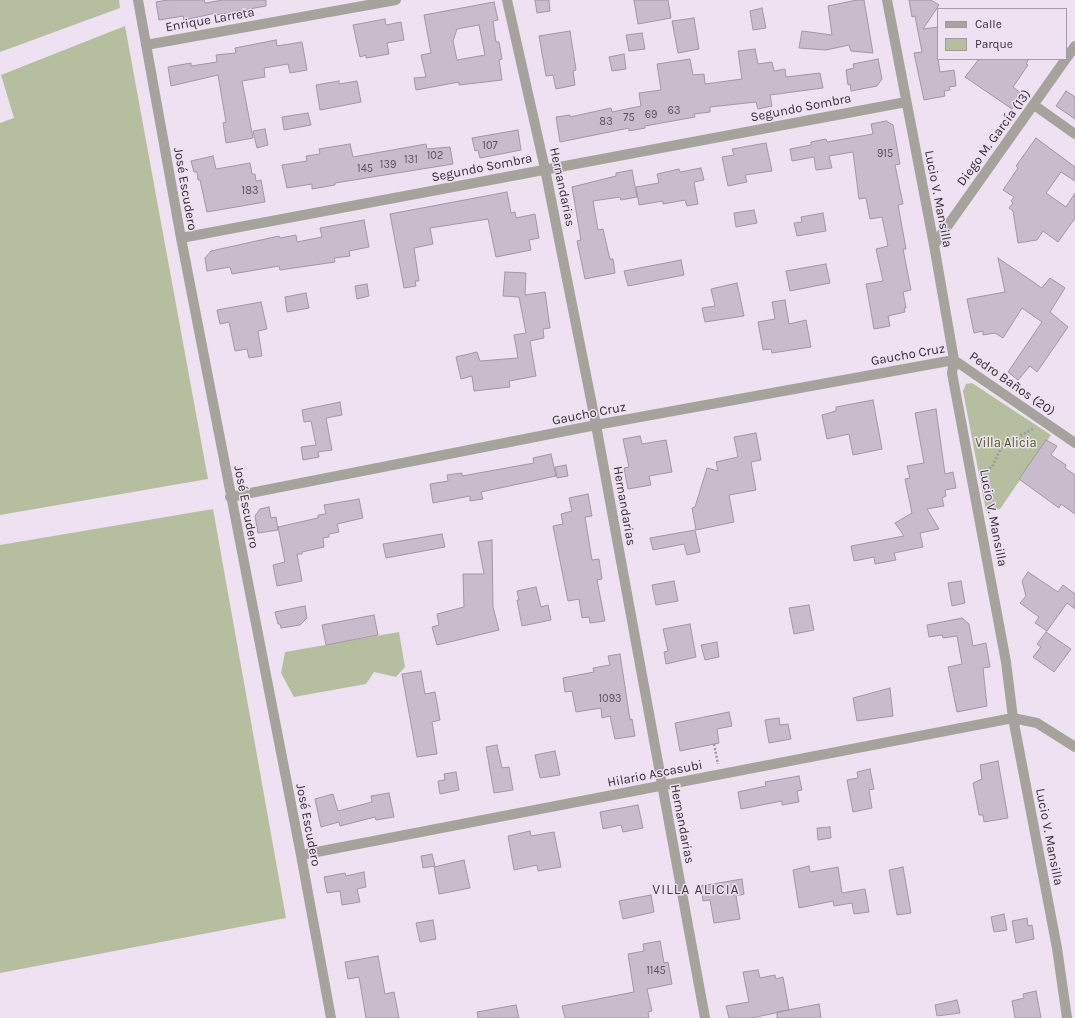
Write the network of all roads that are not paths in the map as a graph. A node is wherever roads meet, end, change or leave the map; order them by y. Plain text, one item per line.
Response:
1 (138, 0) edge
2 (396, 0) edge
3 (507, 0) edge
4 (887, 0) edge
5 (146, 45) junction
6 (1075, 46) edge
7 (1067, 58) edge
8 (1065, 60) edge
9 (906, 102) junction
10 (1034, 105) junction
11 (1075, 134) edge
12 (545, 169) junction
13 (181, 238) junction
14 (934, 245) junction
15 (954, 360) junction
16 (596, 425) junction
17 (1075, 443) edge
18 (230, 497) junction
19 (1013, 718) junction
20 (1075, 747) edge
21 (662, 786) junction
22 (301, 855) junction
23 (331, 1018) edge
24 (705, 1018) edge
25 (1067, 1018) edge

1 - 5 street, José Escudero
2 - 5 street, Enrique Larreta
3 - 12 street, Hernandarias
4 - 9 street, Lucio V. Mansilla
5 - 13 street, José Escudero
6 - 7 street, Diego M. García (13)
8 - 10 street, Diego M. García (13)
9 - 12 street, Segundo Sombra
9 - 14 street, Lucio V. Mansilla
10 - 11 street
10 - 14 street, Diego M. García (13)
12 - 13 street, Segundo Sombra
12 - 16 street, Hernandarias
13 - 18 street, José Escudero
14 - 15 street, Lucio V. Mansilla
15 - 16 street, Gaucho Cruz
15 - 17 street, Pedro Baños (20)
15 - 19 street, Lucio V. Mansilla
16 - 18 street, Gaucho Cruz
16 - 21 street, Hernandarias
18 - 22 street, José Escudero
19 - 20 street
19 - 21 street, Hilario Ascasubi
19 - 25 street, Lucio V. Mansilla
21 - 22 street, Hilario Ascasubi
21 - 24 street, Hernandarias
22 - 23 street, José Escudero

